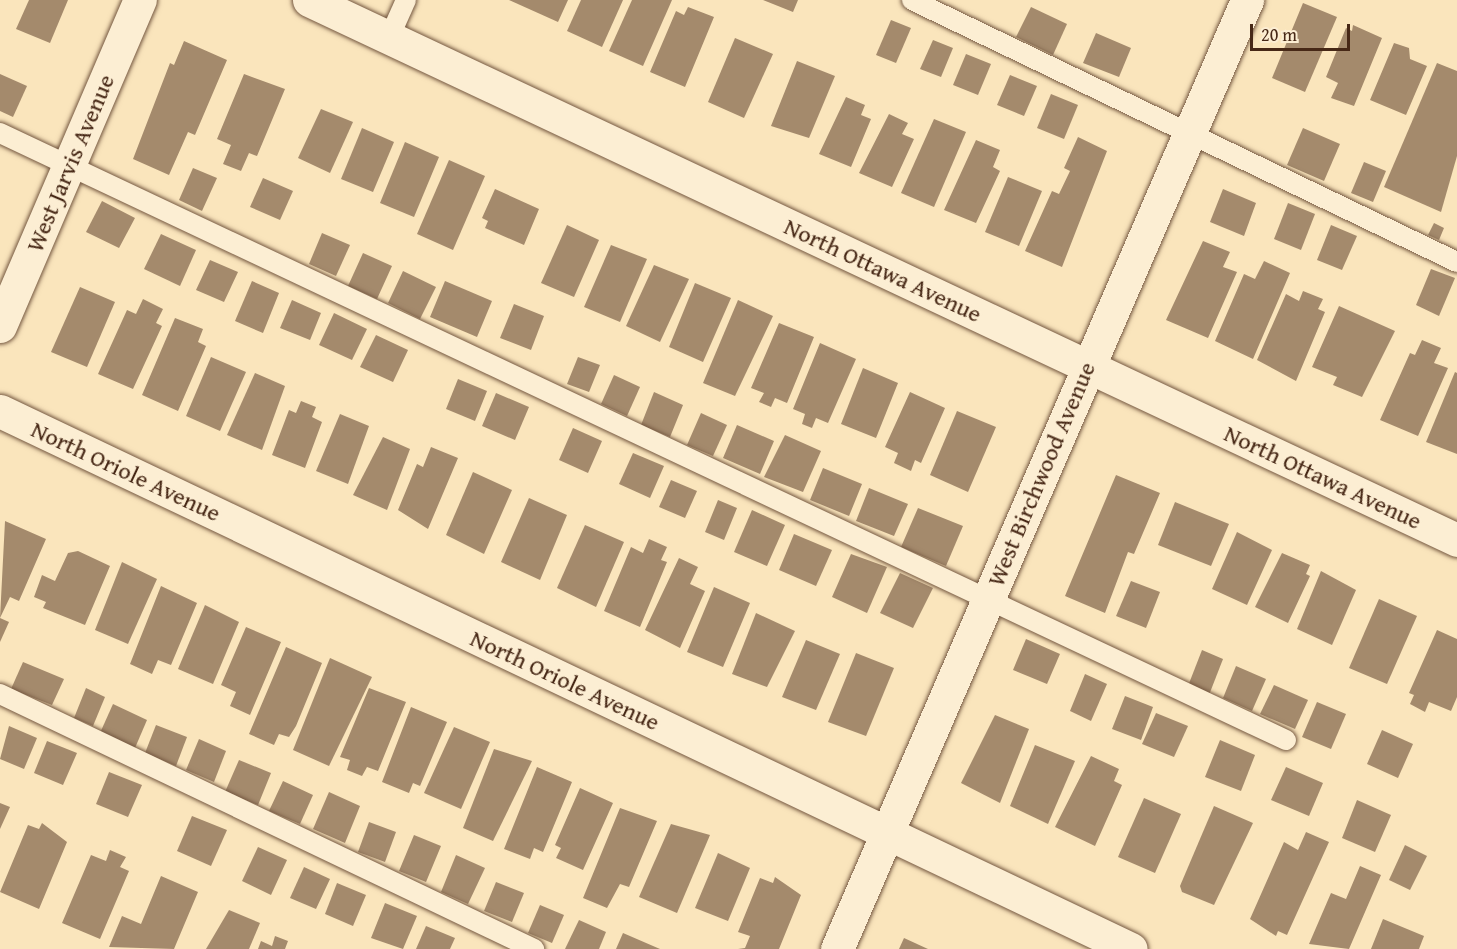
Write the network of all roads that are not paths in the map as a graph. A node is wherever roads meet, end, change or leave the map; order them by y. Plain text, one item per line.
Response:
1 (140, 0) edge
2 (309, 0) edge
3 (406, 0) edge
4 (912, 0) edge
5 (1247, 0) edge
6 (390, 38) junction
7 (1189, 132) junction
8 (0, 133) edge
9 (69, 165) junction
10 (1457, 262) edge
11 (0, 326) edge
12 (1087, 366) junction
13 (0, 411) edge
14 (1457, 540) edge
15 (987, 599) junction
16 (0, 694) edge
17 (1286, 740) dead end
18 (887, 833) junction
19 (534, 949) edge
20 (837, 949) edge
21 (1131, 949) edge

1 - 9 street, West Jarvis Avenue
2 - 6 street, North Ottawa Avenue
3 - 6 lane
4 - 7 lane
5 - 7 street, West Birchwood Avenue
6 - 12 street, North Ottawa Avenue
7 - 10 lane
7 - 12 street, West Birchwood Avenue
8 - 9 lane
9 - 11 street, West Jarvis Avenue
9 - 15 lane
12 - 14 street, North Ottawa Avenue
12 - 15 street, West Birchwood Avenue
13 - 18 street, North Oriole Avenue
15 - 17 lane
15 - 18 street, West Birchwood Avenue
16 - 19 lane
18 - 20 street, West Birchwood Avenue
18 - 21 street, North Oriole Avenue

